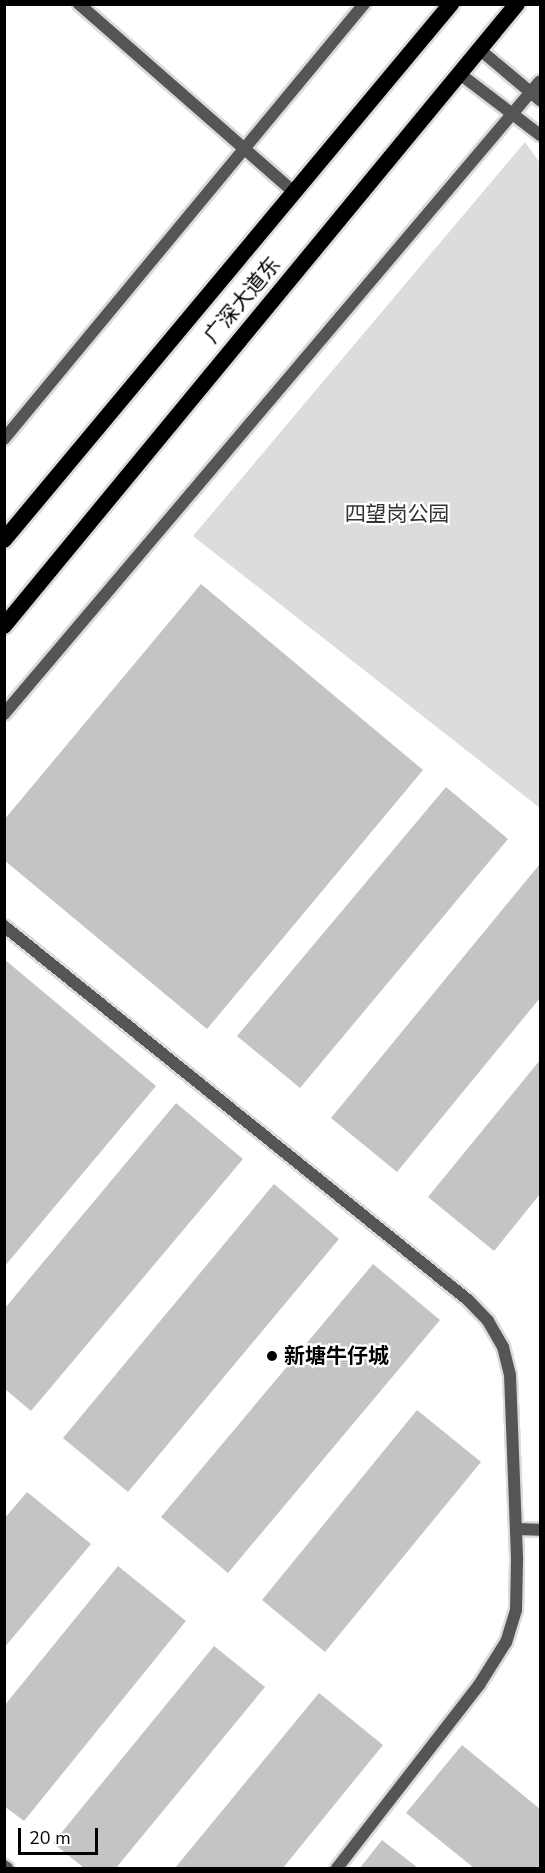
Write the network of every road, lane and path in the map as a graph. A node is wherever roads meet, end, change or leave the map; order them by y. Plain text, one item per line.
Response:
1 (79, 4) edge
2 (364, 4) edge
3 (451, 4) edge
4 (517, 4) edge
5 (479, 49) junction
6 (460, 74) junction
7 (540, 81) edge
8 (535, 97) edge
9 (510, 116) junction
10 (540, 135) edge
11 (243, 147) junction
12 (294, 192) junction
13 (4, 439) edge
14 (4, 540) edge
15 (4, 626) edge
16 (4, 714) edge
17 (4, 926) edge
18 (516, 1529) junction
19 (540, 1530) edge
20 (337, 1869) edge

1 - 11 street
2 - 11 street
3 - 12 highway, 广深大道东
4 - 5 highway, 广深大道东
5 - 6 highway, 广深大道东
5 - 8 street
6 - 9 street
6 - 15 highway, 广深大道东
7 - 8 street
8 - 9 street
9 - 10 street
9 - 16 street
11 - 12 street
11 - 13 street
12 - 14 highway, 广深大道东
17 - 18 street
18 - 19 street
18 - 20 street

